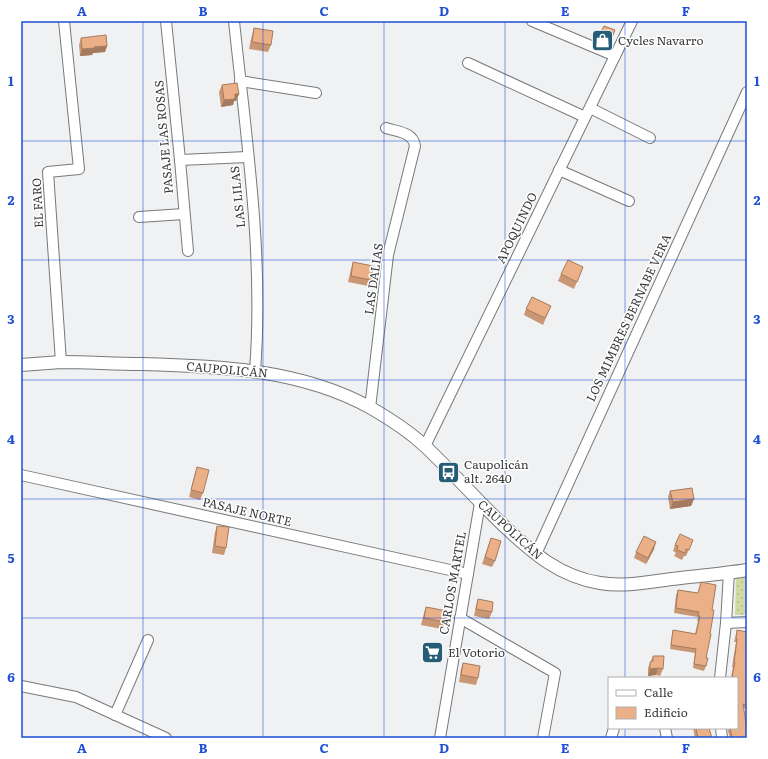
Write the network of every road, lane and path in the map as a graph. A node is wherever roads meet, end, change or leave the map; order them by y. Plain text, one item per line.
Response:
1 (64, 21) edge
2 (166, 21) edge
3 (234, 21) edge
4 (532, 21) edge
5 (632, 21) edge
6 (615, 56) junction
7 (468, 63) dead end
8 (240, 81) junction
9 (747, 92) edge
10 (316, 93) dead end
11 (590, 108) junction
12 (743, 111) edge
13 (585, 117) junction
14 (386, 128) dead end
15 (650, 138) dead end
16 (247, 157) junction
17 (180, 160) junction
18 (560, 170) junction
19 (629, 201) dead end
20 (184, 214) junction
21 (139, 217) dead end
22 (188, 251) dead end
23 (61, 362) junction
24 (21, 365) edge
25 (255, 372) junction
26 (370, 408) junction
27 (425, 446) junction
28 (21, 475) edge
29 (480, 503) junction
30 (536, 554) junction
31 (747, 570) edge
32 (729, 572) junction
33 (468, 574) junction
34 (460, 618) junction
35 (747, 622) edge
36 (726, 624) junction
37 (148, 640) dead end
38 (720, 677) edge
39 (21, 686) edge
40 (115, 715) junction
41 (162, 737) edge
42 (440, 738) edge
43 (543, 738) edge

1 - 23 street, EL FARO
2 - 17 street, PASAJE LAS ROSAS
3 - 8 street, LAS LILAS
4 - 6 street
5 - 6 street, APOQUINDO
6 - 11 street, APOQUINDO
7 - 13 street
8 - 10 street
8 - 16 street, LAS LILAS
9 - 12 street, LOS MIMBRES BERNABE VERA
11 - 13 street, APOQUINDO
11 - 15 street
12 - 30 street, LOS MIMBRES BERNABE VERA
13 - 18 street, APOQUINDO
14 - 26 street, LAS DALIAS
16 - 17 street
16 - 25 street, LAS LILAS
17 - 20 street, PASAJE LAS ROSAS
18 - 19 street
18 - 27 street, APOQUINDO
20 - 21 street
20 - 22 street, PASAJE LAS ROSAS
23 - 24 street, CAUPOLICÁN
23 - 25 street, CAUPOLICÁN
25 - 26 street, CAUPOLICÁN
26 - 27 street, CAUPOLICÁN
27 - 29 street, CAUPOLICÁN
28 - 33 street, PASAJE NORTE
29 - 30 street, CAUPOLICÁN
29 - 33 street, CARLOS MARTEL
30 - 32 street, CAUPOLICÁN
31 - 32 street, CAUPOLICÁN
32 - 36 street
33 - 34 street, CARLOS MARTEL
34 - 42 street, CARLOS MARTEL
34 - 43 street
35 - 36 street
36 - 38 street
37 - 40 street
39 - 40 street
40 - 41 street

